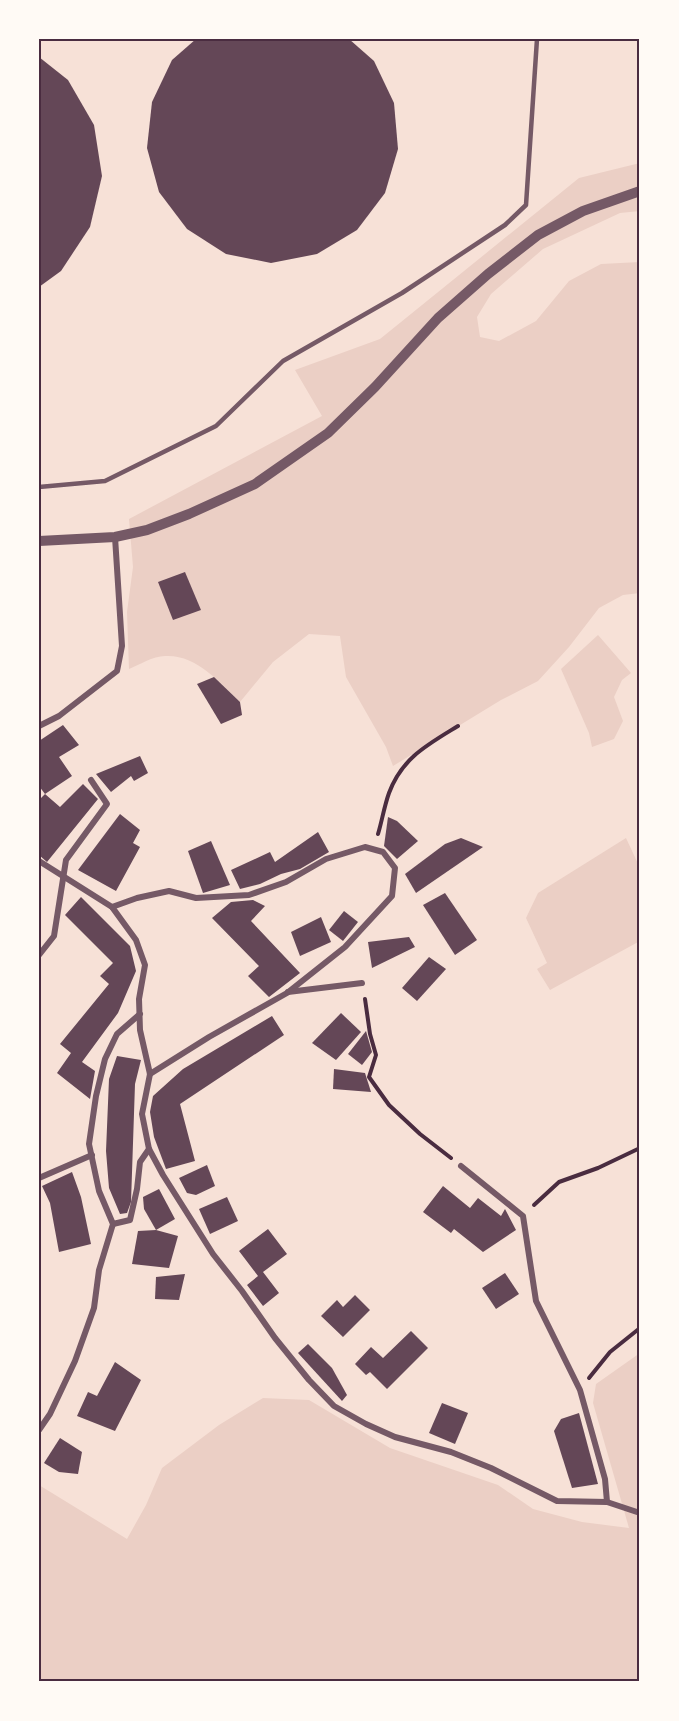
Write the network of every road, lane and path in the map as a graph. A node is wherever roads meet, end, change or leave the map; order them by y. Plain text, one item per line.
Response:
1 (537, 39) edge
2 (640, 191) edge
3 (39, 488) edge
4 (115, 537) junction
5 (39, 542) edge
6 (39, 726) edge
7 (458, 726) dead end
8 (91, 780) dead end
9 (373, 849) junction
10 (39, 861) edge
11 (64, 878) junction
12 (112, 907) junction
13 (39, 956) edge
14 (362, 983) joint
15 (287, 993) junction
16 (140, 1014) junction
17 (150, 1074) junction
18 (640, 1148) edge
19 (149, 1149) junction
20 (92, 1155) junction
21 (461, 1166) joint
22 (39, 1178) edge
23 (523, 1216) junction
24 (113, 1224) junction
25 (640, 1328) edge
26 (580, 1390) junction
27 (39, 1430) edge
28 (607, 1502) junction
29 (640, 1513) edge

1 - 3 lane
2 - 4 street
4 - 5 street
4 - 6 street
7 - 9 path
8 - 11 street
9 - 12 street
9 - 15 street
10 - 11 street
11 - 12 street
11 - 13 street
12 - 16 street
14 - 15 street
14 - 21 path
15 - 17 street
16 - 17 street
16 - 20 street
17 - 19 street
18 - 23 path
19 - 24 street
19 - 28 street
20 - 22 street
20 - 24 street
21 - 23 street
23 - 26 street
24 - 27 street
25 - 26 path
26 - 28 street
28 - 29 street

